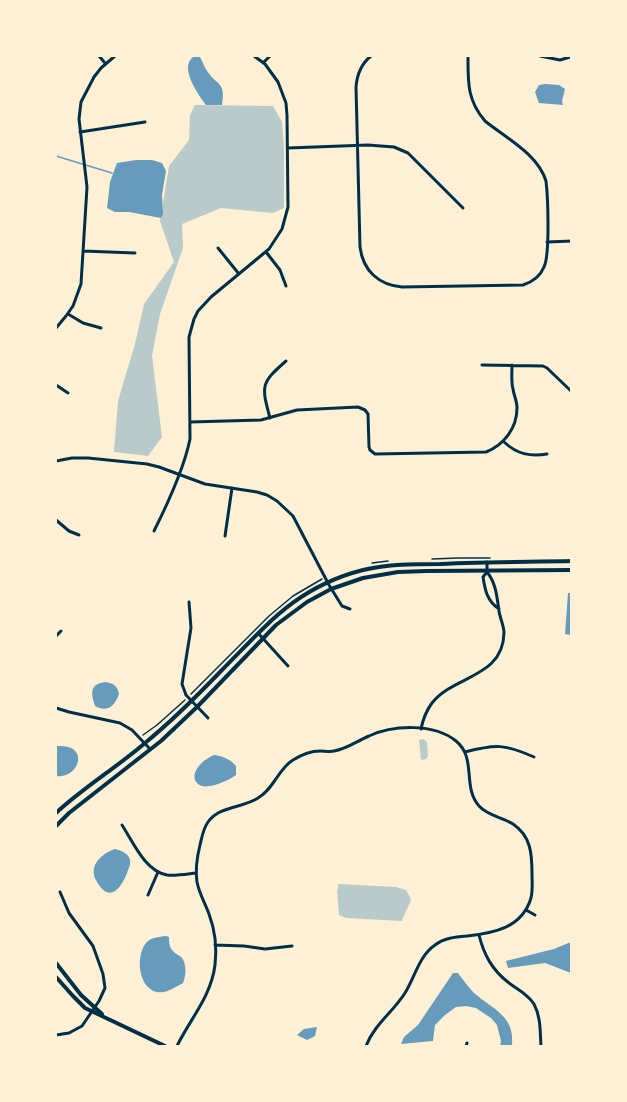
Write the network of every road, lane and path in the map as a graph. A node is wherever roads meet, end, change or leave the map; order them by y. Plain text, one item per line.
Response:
1 (99, 56) edge
2 (115, 56) edge
3 (254, 56) edge
4 (270, 56) edge
5 (371, 56) edge
6 (468, 56) edge
7 (540, 56) edge
8 (570, 57) edge
9 (105, 63) junction
10 (263, 63) junction
11 (145, 122) dead end
12 (80, 132) junction
13 (358, 145) junction
14 (288, 148) junction
15 (463, 208) dead end
16 (572, 241) edge
17 (547, 242) junction
18 (218, 248) dead end
19 (83, 251) junction
20 (266, 252) junction
21 (135, 254) dead end
22 (239, 274) junction
23 (286, 286) dead end
24 (68, 314) junction
25 (56, 328) edge
26 (101, 328) dead end
27 (286, 360) dead end
28 (482, 365) dead end
29 (512, 365) junction
30 (56, 385) edge
31 (572, 392) edge
32 (68, 393) dead end
33 (270, 418) junction
34 (190, 422) junction
35 (504, 442) junction
36 (548, 454) dead end
37 (56, 461) edge
38 (179, 474) junction
39 (232, 488) junction
40 (56, 520) edge
41 (154, 531) dead end
42 (79, 535) dead end
43 (225, 536) dead end
44 (572, 561) edge
45 (487, 562) junction
46 (572, 570) edge
47 (487, 572) junction
48 (329, 585) junction
49 (189, 602) dead end
50 (350, 609) dead end
51 (499, 609) junction
52 (61, 631) dead end
53 (258, 633) junction
54 (56, 636) edge
55 (263, 638) junction
56 (288, 666) dead end
57 (190, 699) junction
58 (197, 707) junction
59 (56, 708) edge
60 (208, 718) dead end
61 (421, 729) junction
62 (139, 738) junction
63 (144, 744) junction
64 (150, 749) junction
65 (465, 753) junction
66 (534, 757) dead end
67 (56, 813) edge
68 (122, 825) dead end
69 (56, 826) edge
70 (158, 872) junction
71 (196, 873) junction
72 (60, 892) dead end
73 (148, 895) dead end
74 (526, 910) junction
75 (535, 915) dead end
76 (479, 935) junction
77 (215, 945) junction
78 (292, 946) dead end
79 (56, 963) edge
80 (56, 977) edge
81 (535, 994) dead end
82 (530, 999) junction
83 (94, 1010) junction
84 (56, 1035) edge
85 (165, 1047) edge
86 (177, 1047) edge
87 (366, 1047) edge
88 (540, 1047) edge

1 - 9 street
2 - 9 street
3 - 10 street
4 - 10 street
5 - 13 street
6 - 17 street
7 - 8 street
9 - 12 street
10 - 14 street
11 - 12 street
12 - 19 street
13 - 14 street
13 - 15 street
13 - 17 street
14 - 20 street
16 - 17 street
18 - 22 street
19 - 21 street
19 - 24 street
20 - 22 street
20 - 23 street
22 - 34 street
24 - 25 street
24 - 26 street
27 - 33 street
28 - 29 street
29 - 31 street
29 - 35 street
30 - 32 street
33 - 34 street
33 - 35 street
34 - 38 street
35 - 36 street
37 - 38 street
38 - 39 street
38 - 41 street
39 - 43 street
39 - 48 street
40 - 42 street
44 - 45 street
45 - 47 street
45 - 48 street
46 - 47 street
47 - 48 street
47 - 51 street
47 - 51 street
48 - 50 street
48 - 53 street
48 - 55 street
49 - 57 street
51 - 61 street
52 - 54 street
53 - 55 street
53 - 57 street
55 - 56 street
55 - 58 street
57 - 58 street
57 - 62 path
57 - 63 street
58 - 60 street
58 - 64 street
59 - 62 street
61 - 65 street
61 - 71 street
62 - 63 street
63 - 64 street
63 - 67 street
64 - 69 street
65 - 66 street
65 - 74 street
68 - 70 street
70 - 71 street
70 - 73 street
71 - 77 street
72 - 83 street
74 - 75 street
74 - 76 street
76 - 82 street
76 - 87 street
77 - 78 street
77 - 86 street
79 - 83 street
80 - 83 street
81 - 82 street
82 - 88 street
83 - 84 street
83 - 85 street

